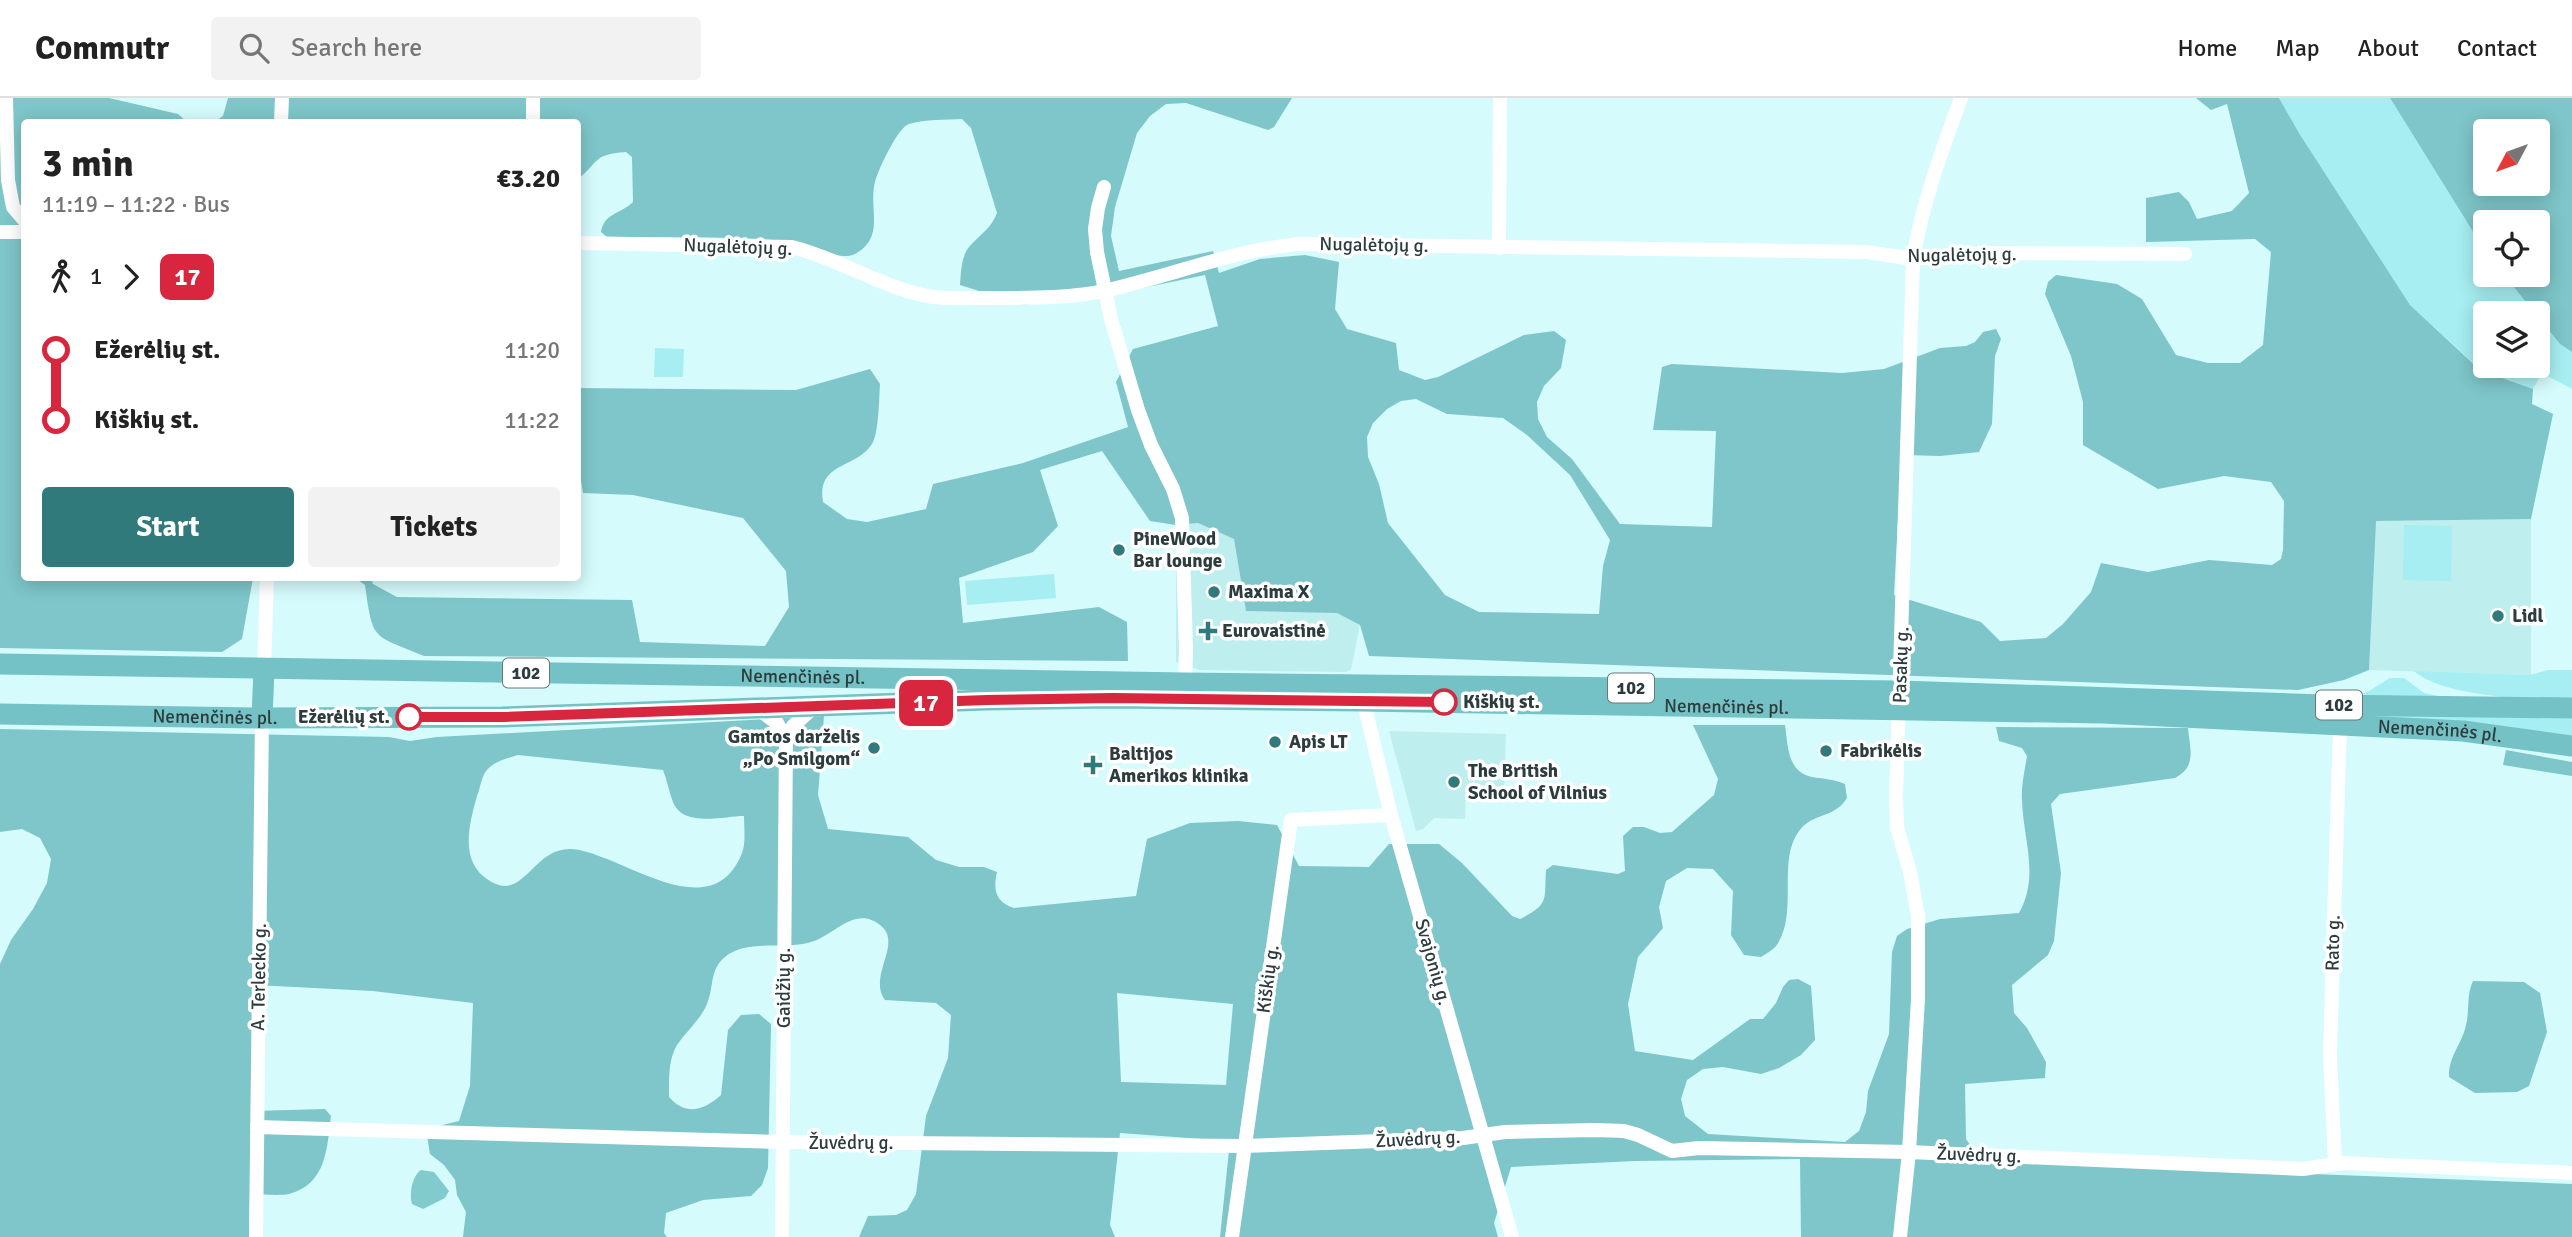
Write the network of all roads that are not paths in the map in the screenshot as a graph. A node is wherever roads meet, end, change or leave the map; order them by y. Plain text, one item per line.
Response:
1 (6, 98) edge
2 (282, 98) edge
3 (533, 98) edge
4 (1500, 98) edge
5 (1961, 98) edge
6 (281, 119) edge
7 (533, 119) edge
8 (1104, 187) dead end
9 (21, 216) edge
10 (0, 232) edge
11 (21, 232) edge
12 (581, 243) edge
13 (1499, 248) junction
14 (2185, 254) dead end
15 (1913, 259) junction
16 (1105, 291) junction
17 (267, 581) edge
18 (0, 664) edge
19 (264, 669) junction
20 (1185, 683) junction
21 (1362, 693) junction
22 (1900, 700) junction
23 (814, 708) junction
24 (2572, 708) edge
25 (758, 709) junction
26 (0, 714) edge
27 (262, 718) junction
28 (2340, 723) junction
29 (786, 738) junction
30 (2572, 747) edge
31 (1391, 815) junction
32 (257, 1127) junction
33 (1482, 1134) junction
34 (783, 1142) junction
35 (1243, 1146) junction
36 (1909, 1152) junction
37 (2335, 1163) junction
38 (2572, 1173) edge
39 (256, 1237) edge
40 (782, 1237) edge
41 (1232, 1237) edge
42 (1512, 1237) edge
43 (1900, 1237) edge

1 - 9 street
2 - 6 street
3 - 7 street
4 - 13 street
5 - 15 street, Pasakų g.
8 - 16 street
10 - 11 street
12 - 16 street, Nugalėtojų g.
13 - 15 street, Nugalėtojų g.
13 - 16 street, Nugalėtojų g.
14 - 15 street, Nugalėtojų g.
15 - 22 street, Pasakų g.
16 - 20 street
17 - 19 street
18 - 19 main road, Nemenčinės pl. / 102
19 - 20 main road, Nemenčinės pl. / 102
19 - 27 main road
20 - 21 main road, Nemenčinės pl. / 102
21 - 22 main road, Nemenčinės pl. / 102
21 - 23 main road, Nemenčinės pl. / 102
21 - 31 street, Svajonių g.
22 - 24 main road, Nemenčinės pl. / 102
22 - 28 main road, Nemenčinės pl. / 102
22 - 36 street, Pasakų g.
23 - 25 main road, Nemenčinės pl. / 102
23 - 29 street
25 - 27 main road, Nemenčinės pl. / 102
25 - 29 street
26 - 27 main road, Nemenčinės pl. / 102
27 - 32 street, A. Terlecko g.
28 - 30 main road, Nemenčinės pl. / 102
28 - 37 street, Rato g.
29 - 34 street, Gaidžių g.
31 - 33 street, Svajonių g.
31 - 35 street, Kiškių g.
32 - 34 street, Žuvėdrų g.
32 - 39 street, A. Terlecko g.
33 - 35 street, Žuvėdrų g.
33 - 36 street, Žuvėdrų g.
33 - 42 street, Svajonių g.
34 - 35 street, Žuvėdrų g.
34 - 40 street, Gaidžių g.
35 - 41 street, Kiškių g.
36 - 37 street, Žuvėdrų g.
36 - 43 street, Pasakų g.
37 - 38 street, Žuvėdrų g.

